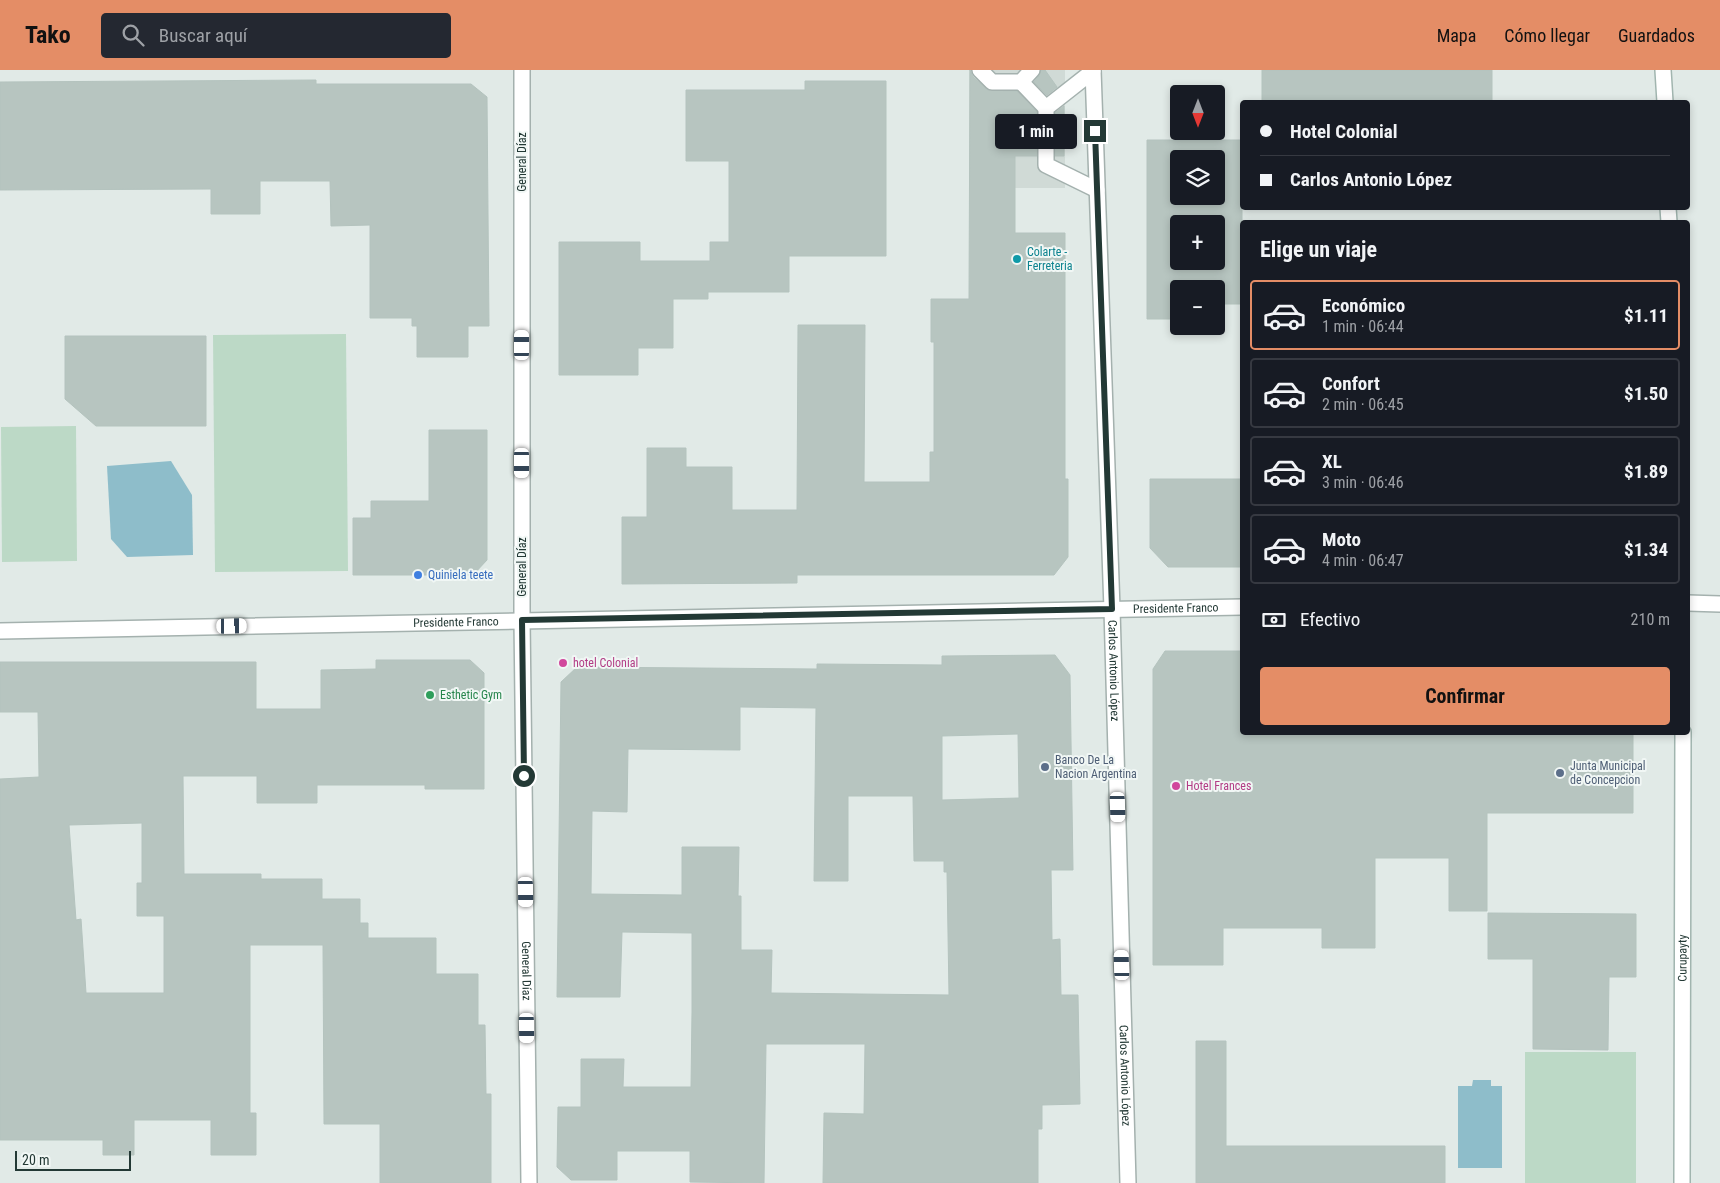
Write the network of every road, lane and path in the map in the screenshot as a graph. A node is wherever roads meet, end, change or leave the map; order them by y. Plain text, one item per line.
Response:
1 (522, 70) edge
2 (980, 70) edge
3 (1032, 70) edge
4 (1663, 70) edge
5 (1093, 71) edge
6 (1021, 82) junction
7 (1665, 100) edge
8 (1046, 108) junction
9 (1097, 190) junction
10 (1690, 602) edge
11 (1720, 604) edge
12 (1240, 607) edge
13 (1112, 609) junction
14 (522, 620) junction
15 (0, 631) edge
16 (1682, 735) edge
17 (529, 1183) edge
18 (1128, 1183) edge
19 (1682, 1183) edge

1 - 14 street, General Díaz
2 - 6 street
3 - 6 street
4 - 7 street
5 - 8 street
5 - 9 street, Carlos Antonio López
6 - 8 street
8 - 9 street
9 - 13 street, Carlos Antonio López
10 - 11 street
12 - 13 street, Presidente Franco
13 - 14 street, Presidente Franco
13 - 18 street, Carlos Antonio López
14 - 15 street, Presidente Franco
14 - 17 street, General Díaz
16 - 19 street, Curupayty

